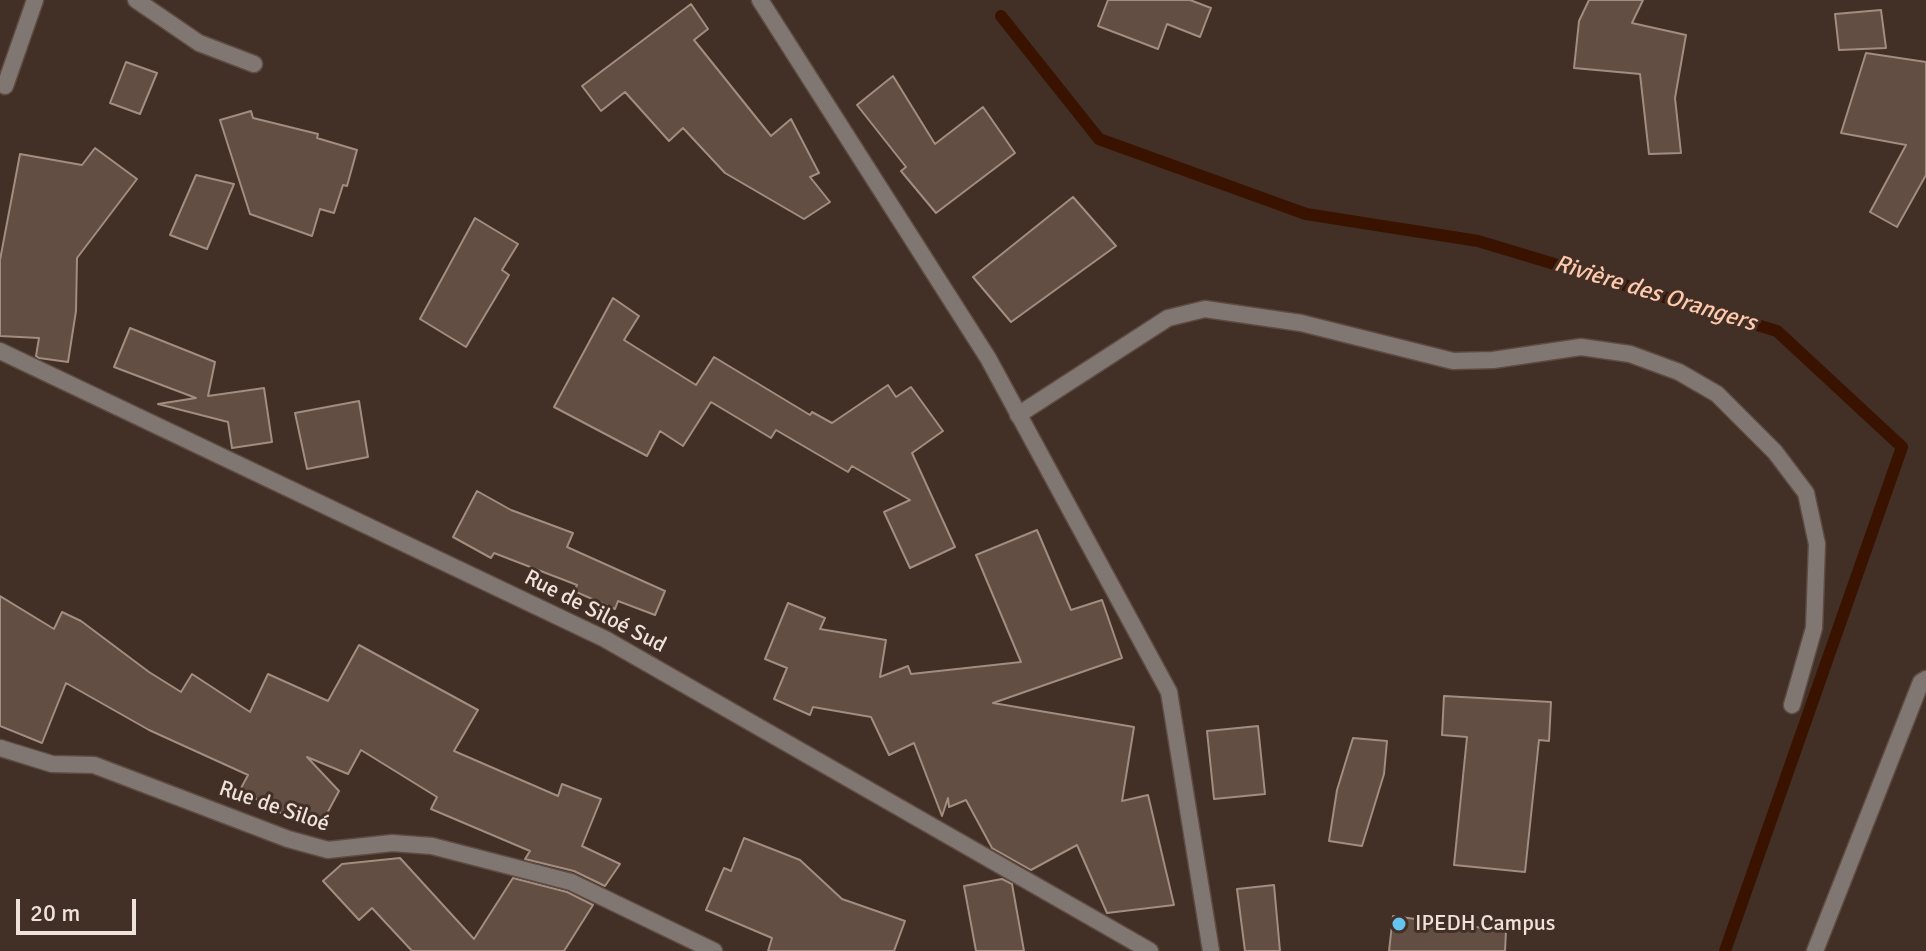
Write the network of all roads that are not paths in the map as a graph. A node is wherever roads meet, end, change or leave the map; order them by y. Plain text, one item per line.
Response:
1 (35, 0) edge
2 (136, 0) edge
3 (760, 0) edge
4 (254, 64) dead end
5 (5, 86) dead end
6 (0, 351) edge
7 (1018, 415) junction
8 (1926, 679) edge
9 (1792, 705) dead end
10 (0, 748) edge
11 (714, 951) edge
12 (1150, 951) edge
13 (1211, 951) edge
14 (1815, 951) edge

1 - 5 street
2 - 4 street
3 - 7 street
6 - 12 street, Rue de Siloé Sud
7 - 9 street
7 - 13 street
8 - 14 street
10 - 11 street, Rue de Siloé

